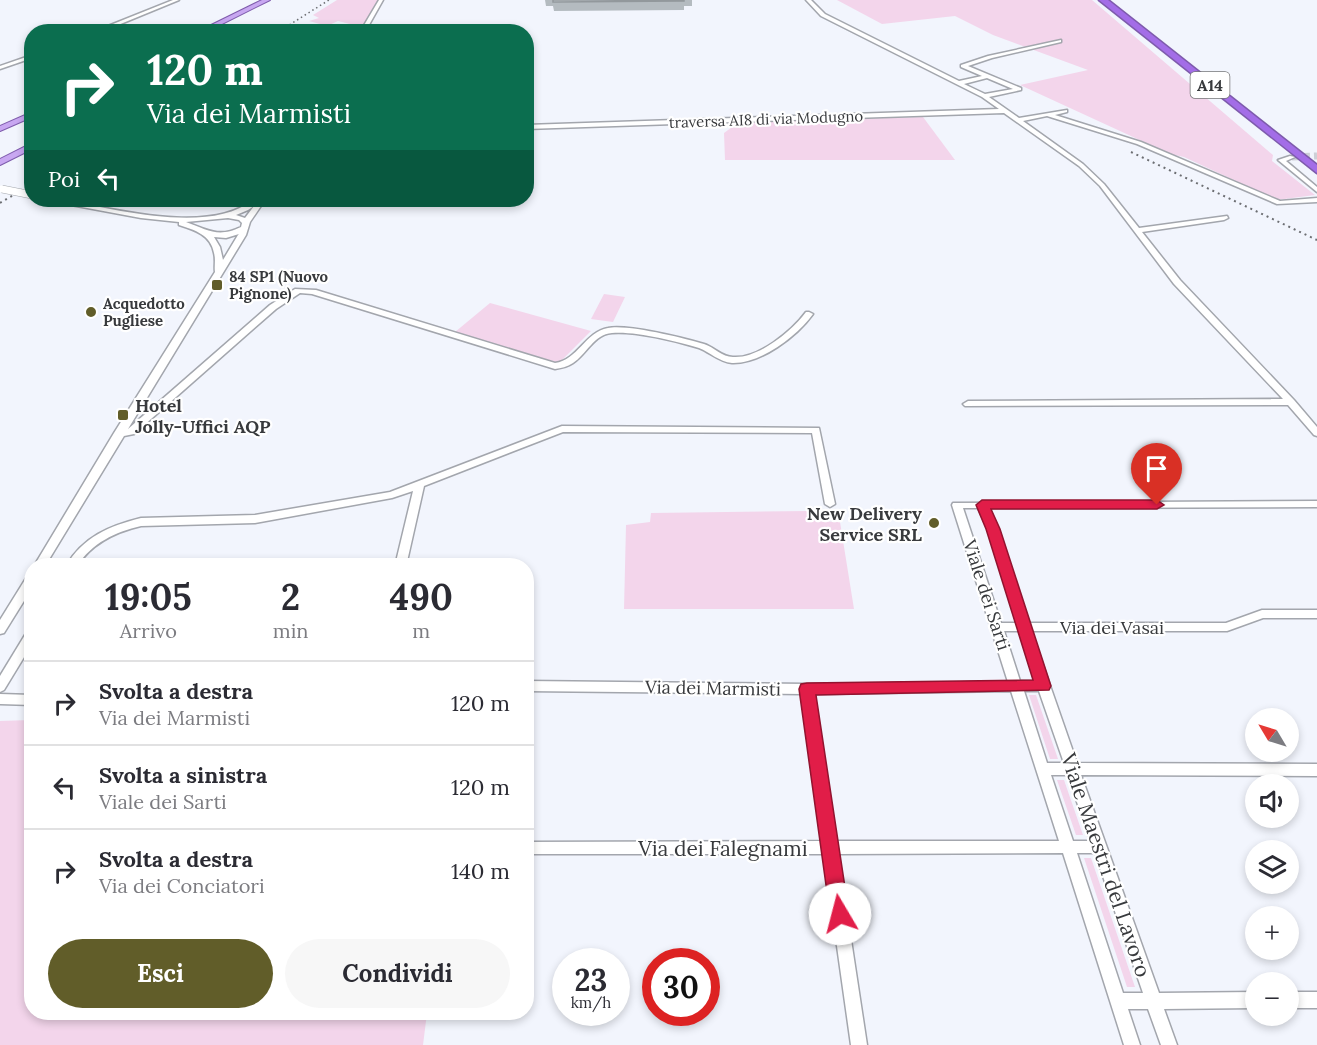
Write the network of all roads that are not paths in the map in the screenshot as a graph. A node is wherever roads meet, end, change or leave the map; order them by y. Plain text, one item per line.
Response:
1 (177, 0) edge
2 (267, 0) edge
3 (274, 0) edge
4 (381, 0) edge
5 (808, 0) edge
6 (1102, 0) edge
7 (1110, 0) edge
8 (116, 24) edge
9 (217, 24) edge
10 (224, 24) edge
11 (367, 24) edge
12 (1059, 41) dead end
13 (24, 55) edge
14 (24, 57) edge
15 (7, 58) dead end
16 (0, 66) edge
17 (989, 76) junction
18 (960, 83) junction
19 (984, 96) junction
20 (1005, 111) junction
21 (1065, 111) dead end
22 (1047, 114) junction
23 (24, 118) edge
24 (1017, 120) junction
25 (534, 127) edge
26 (0, 128) edge
27 (24, 150) edge
28 (1292, 157) dead end
29 (1317, 162) edge
30 (0, 163) edge
31 (1317, 170) edge
32 (1, 189) edge
33 (1317, 190) edge
34 (24, 193) edge
35 (1317, 200) edge
36 (98, 207) edge
37 (247, 207) edge
38 (257, 207) edge
39 (165, 218) junction
40 (219, 218) junction
41 (1224, 218) dead end
42 (244, 226) junction
43 (1137, 230) junction
44 (205, 233) junction
45 (218, 271) junction
46 (809, 314) dead end
47 (1292, 402) junction
48 (968, 404) dead end
49 (119, 433) junction
50 (1317, 433) edge
51 (419, 485) junction
52 (830, 504) dead end
53 (1317, 504) edge
54 (982, 505) junction
55 (44, 558) edge
56 (77, 558) edge
57 (402, 558) edge
58 (24, 591) edge
59 (1317, 614) edge
60 (998, 627) junction
61 (1024, 627) junction
62 (0, 630) edge
63 (24, 646) edge
64 (534, 686) edge
65 (1015, 686) junction
66 (1043, 686) junction
67 (0, 687) edge
68 (807, 689) junction
69 (0, 699) edge
70 (24, 700) edge
71 (1072, 768) junction
72 (1042, 769) junction
73 (1317, 770) edge
74 (1067, 847) junction
75 (1099, 847) junction
76 (534, 848) edge
77 (830, 849) junction
78 (1118, 1000) junction
79 (1245, 1000) edge
80 (1299, 1000) edge
81 (1317, 1000) edge
82 (1154, 1001) junction
83 (859, 1045) edge
84 (1132, 1045) edge
85 (1169, 1045) edge

1 - 8 street
2 - 9 main road
3 - 10 main road
4 - 11 street
5 - 18 street
6 - 31 highway, A14
7 - 29 highway, A14
12 - 17 street
13 - 15 street
14 - 16 street
17 - 18 street
17 - 19 street
18 - 19 street
19 - 20 street
20 - 24 street
20 - 25 street, traversa AI8 di via Modugno
21 - 22 street
22 - 24 street
22 - 35 street
23 - 26 main road
24 - 43 street
27 - 30 main road
28 - 33 street
32 - 34 street, bridge
36 - 39 street
37 - 40 street
38 - 42 street
39 - 40 street
39 - 44 street
40 - 42 street
40 - 44 street
41 - 43 street
42 - 44 street
42 - 45 street
43 - 47 street
44 - 45 street
45 - 49 street
46 - 49 street
47 - 48 street
47 - 50 street
49 - 55 street
51 - 52 street
51 - 56 street
51 - 57 street
53 - 54 street
54 - 60 street, Viale dei Sarti
54 - 61 street, Viale dei Sarti
58 - 62 street
59 - 61 street, Via dei Vasai
60 - 61 street, Via dei Vasai
60 - 65 street, Viale dei Sarti
61 - 66 street, Viale dei Sarti
63 - 67 street
64 - 68 street, Via dei Marmisti
65 - 66 street, Via dei Marmisti
65 - 68 street, Via dei Marmisti
65 - 72 street, Viale Maestri del Lavoro
66 - 71 street, Viale Maestri del Lavoro
68 - 77 street
69 - 70 street
71 - 72 street
71 - 73 street
71 - 75 street, Viale Maestri del Lavoro
72 - 74 street, Viale Maestri del Lavoro
74 - 75 street, Via dei Falegnami
74 - 77 street, Via dei Falegnami
74 - 78 street, Viale Maestri del Lavoro
75 - 82 street, Viale Maestri del Lavoro
76 - 77 street, Via dei Falegnami
77 - 83 street
78 - 82 street
78 - 84 street, Viale Maestri del Lavoro
79 - 82 street
80 - 81 street
82 - 85 street, Viale Maestri del Lavoro

